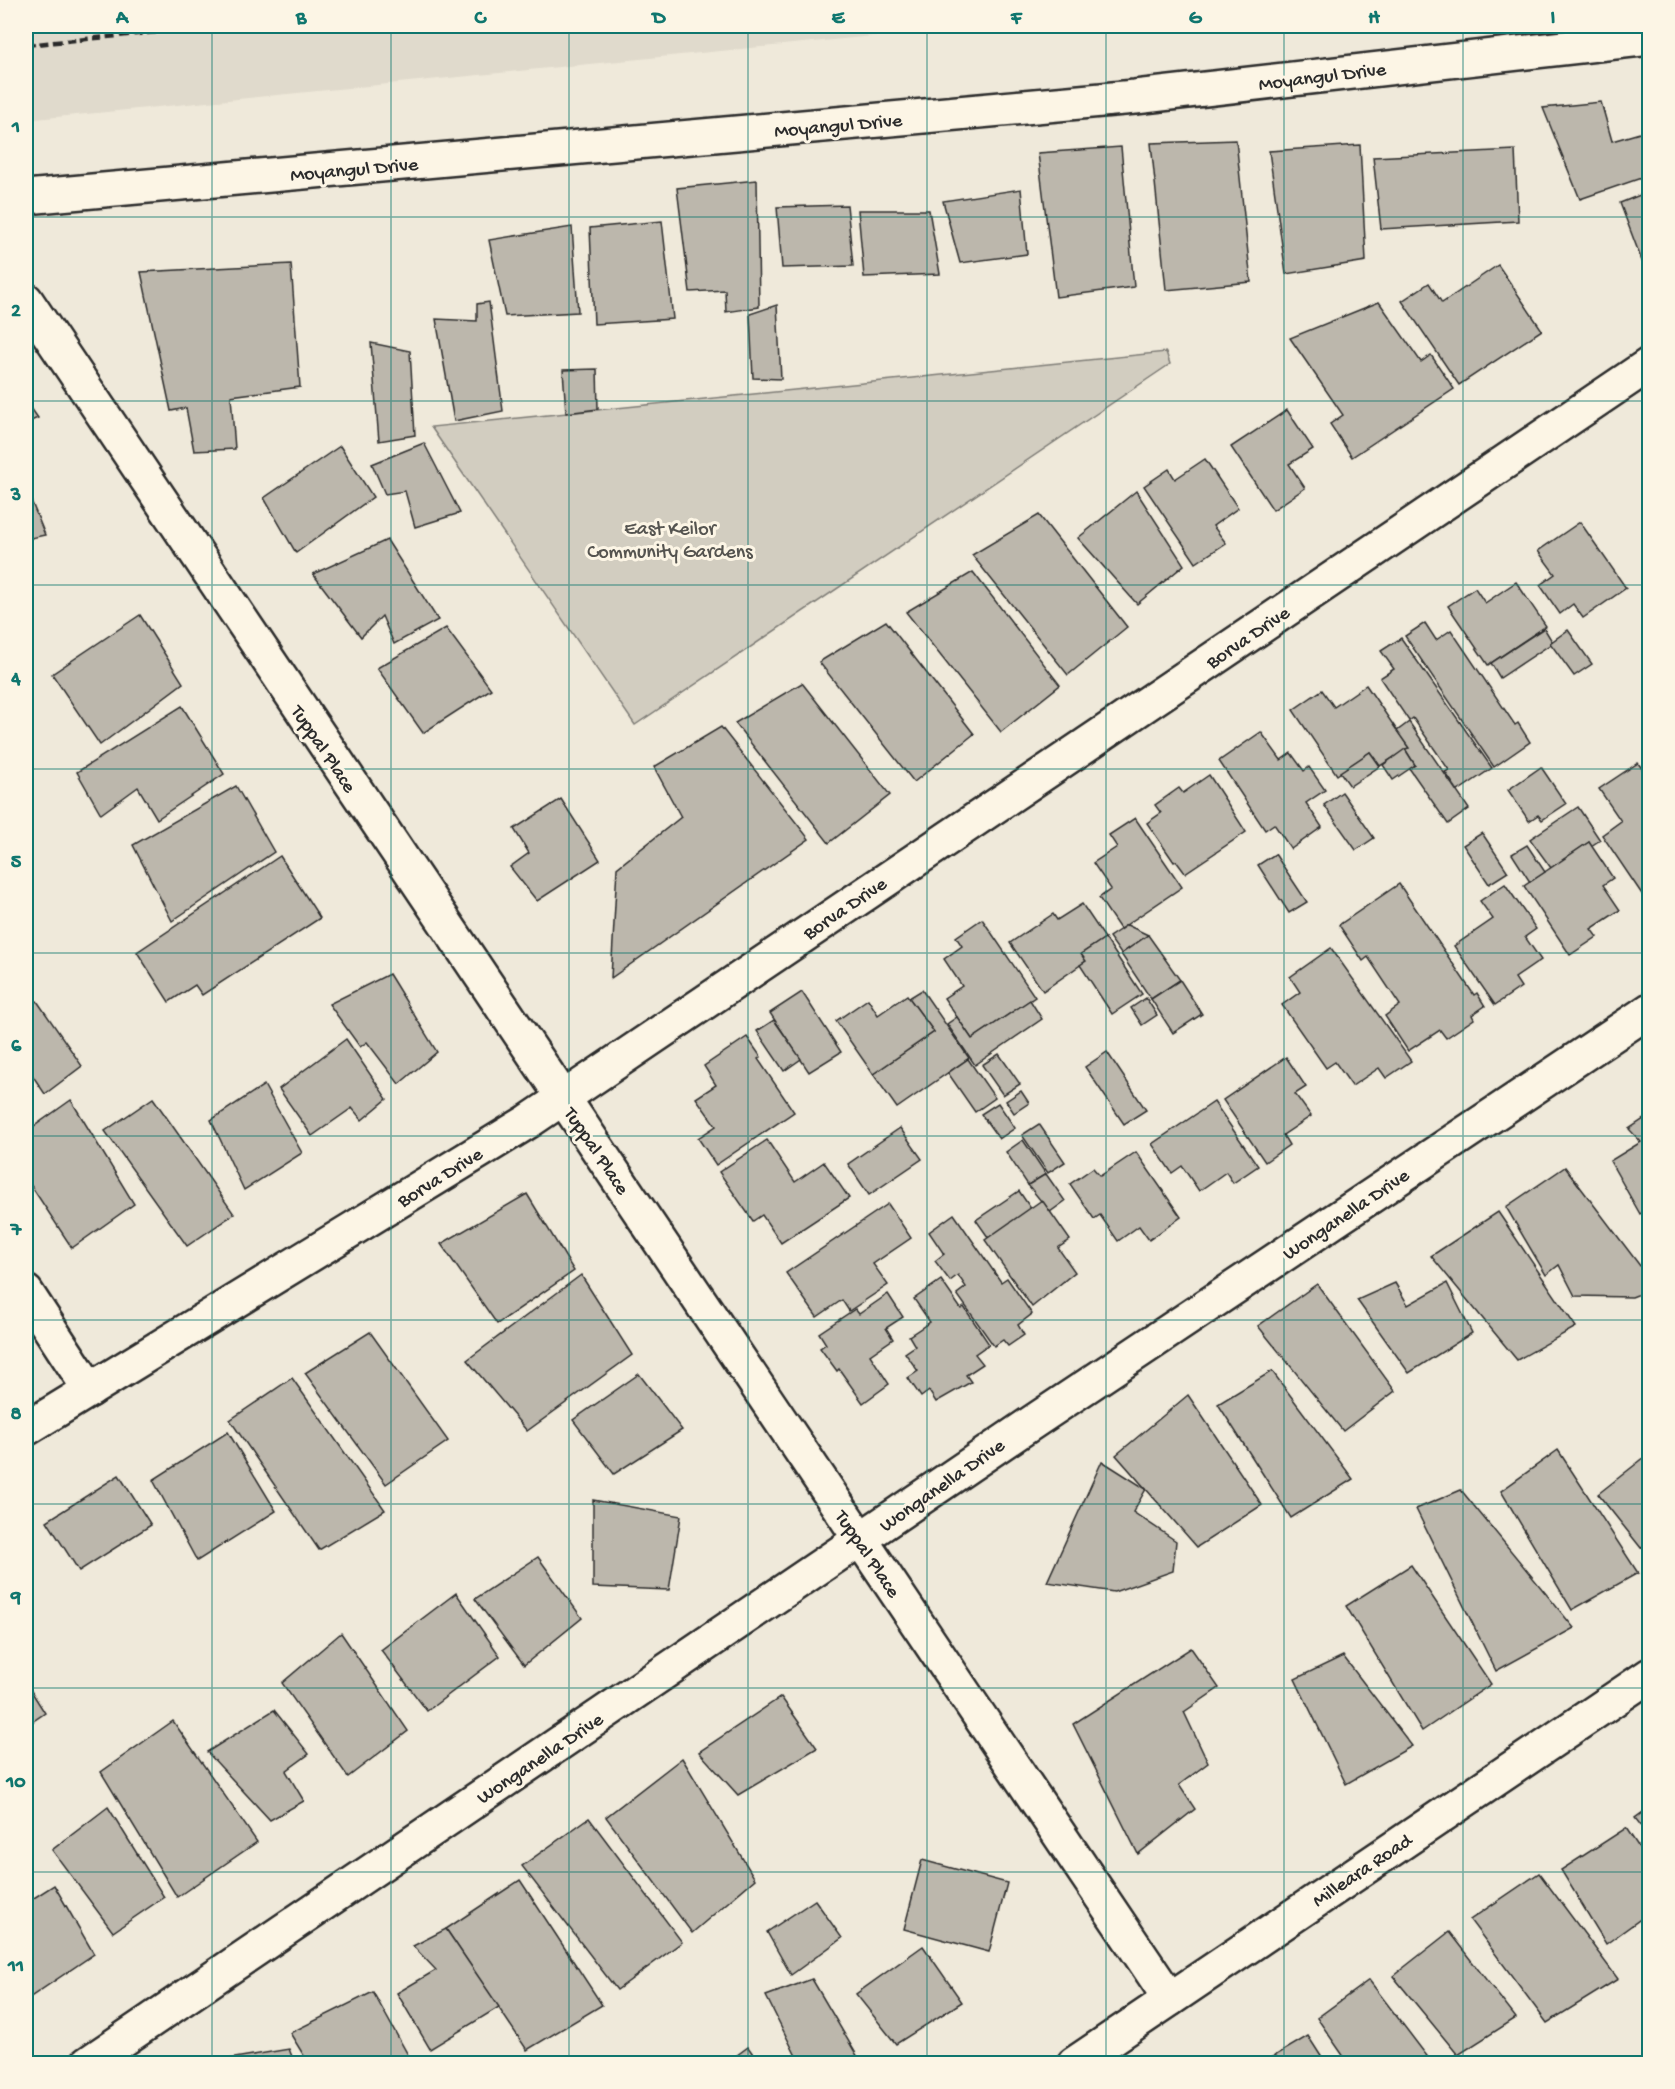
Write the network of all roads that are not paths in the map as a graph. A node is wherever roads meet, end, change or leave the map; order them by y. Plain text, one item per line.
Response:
1 (1650, 38) edge
2 (26, 197) edge
3 (26, 300) edge
4 (1650, 364) edge
5 (1650, 1010) edge
6 (562, 1097) junction
7 (26, 1292) edge
8 (90, 1390) junction
9 (26, 1429) edge
10 (861, 1539) junction
11 (1650, 1675) edge
12 (1170, 1999) junction
13 (87, 2064) edge
14 (1074, 2064) edge

1 - 2 street, Moyangul Drive
3 - 6 street, Tuppal Place
4 - 6 street, Borva Drive
5 - 10 street, Wonganella Drive
6 - 8 street, Borva Drive
6 - 10 street, Tuppal Place
7 - 8 street
8 - 9 street, Borva Drive
10 - 12 street, Tuppal Place
10 - 13 street, Wonganella Drive
11 - 12 street, Milleara Road
12 - 14 street, Milleara Road

